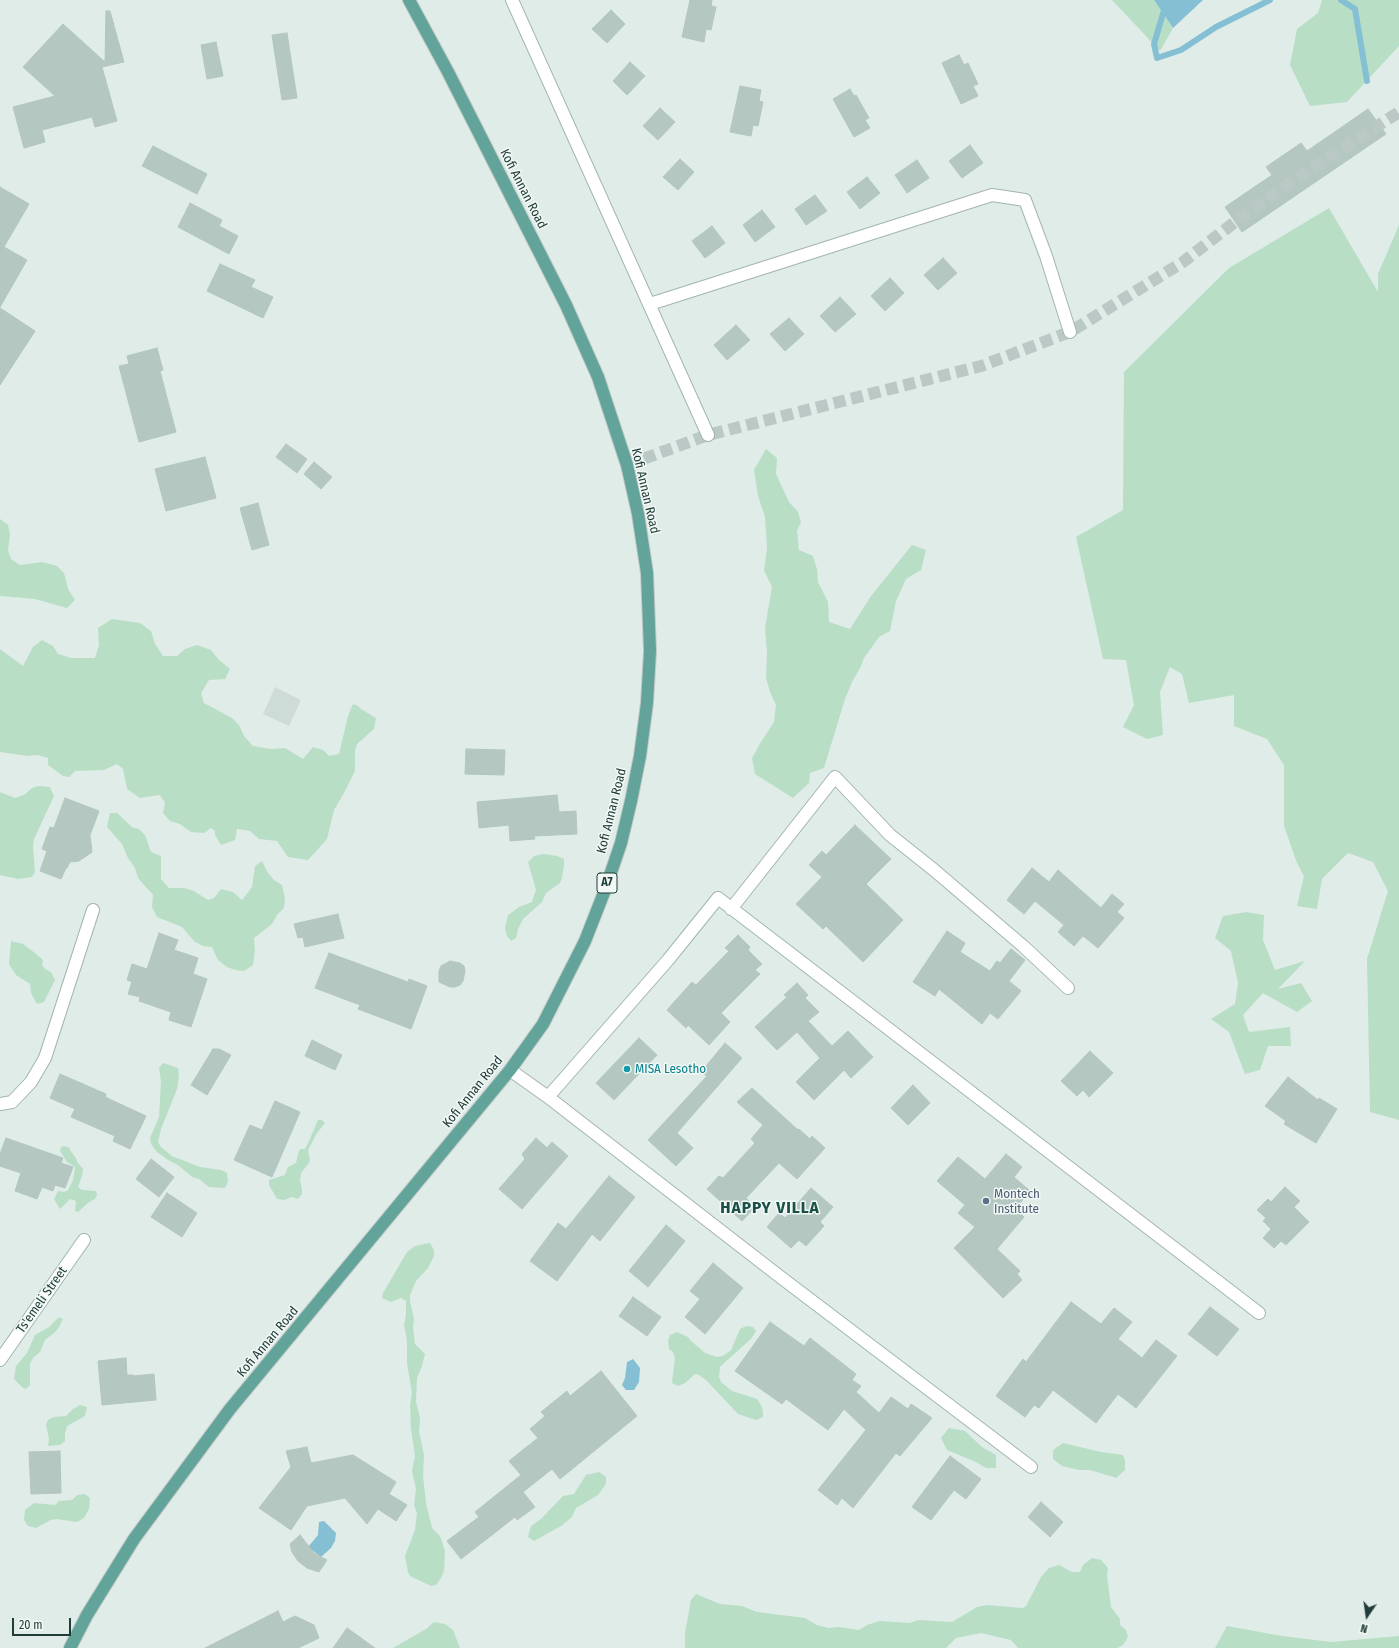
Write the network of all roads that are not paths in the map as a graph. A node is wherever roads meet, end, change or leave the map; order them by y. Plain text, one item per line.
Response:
1 (409, 0) edge
2 (512, 0) edge
3 (650, 304) junction
4 (1070, 332) dead end
5 (708, 436) dead end
6 (731, 909) junction
7 (93, 910) dead end
8 (1068, 988) dead end
9 (510, 1070) junction
10 (548, 1097) junction
11 (0, 1104) edge
12 (84, 1240) dead end
13 (1259, 1313) dead end
14 (0, 1360) edge
15 (1031, 1467) dead end
16 (70, 1648) edge

1 - 9 main road, Kofi Annan Road / A7
2 - 3 street
3 - 4 street
3 - 5 street
6 - 8 street
6 - 10 street
6 - 13 street
7 - 11 street
9 - 10 street
9 - 16 main road, Kofi Annan Road / A7
10 - 15 street
12 - 14 street, Ts'emeli Street

